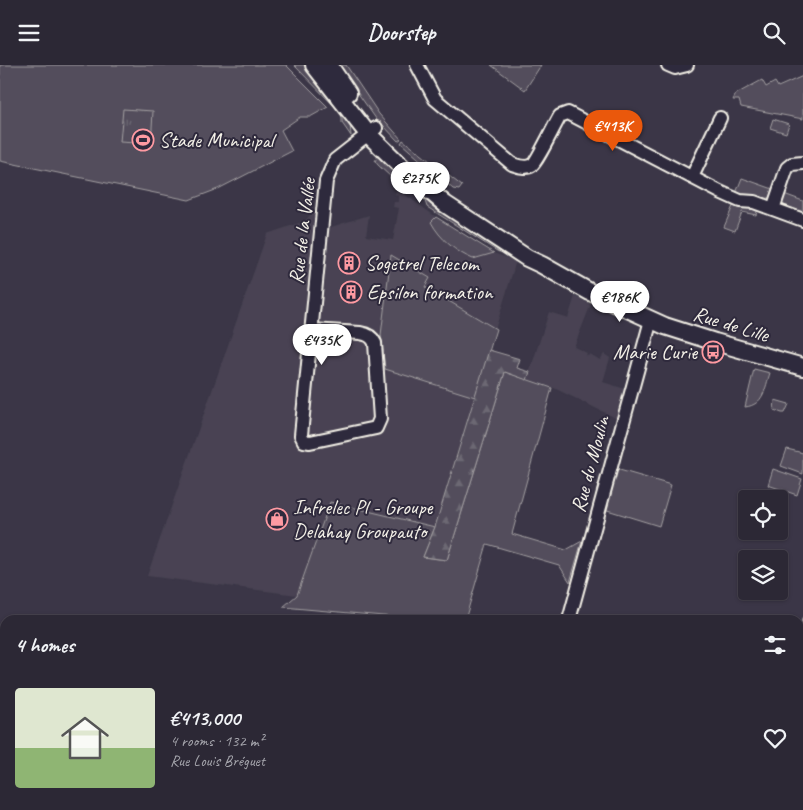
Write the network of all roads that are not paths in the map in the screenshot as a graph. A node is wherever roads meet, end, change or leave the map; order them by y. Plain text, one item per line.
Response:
1 (314, 65) edge
2 (329, 65) edge
3 (417, 65) edge
4 (668, 65) edge
5 (687, 65) edge
6 (720, 118) dead end
7 (372, 131) junction
8 (803, 163) edge
9 (692, 177) junction
10 (773, 209) junction
11 (803, 220) edge
12 (652, 320) junction
13 (312, 330) junction
14 (803, 367) edge
15 (569, 615) edge

1 - 7 main road, Rue de Lille
2 - 7 main road, Rue de Lille
3 - 9 street
4 - 5 street
6 - 9 street
7 - 12 main road, Rue de Lille
7 - 13 street, Rue de la Vallée
8 - 10 street
9 - 10 street
10 - 11 street
12 - 14 main road, Rue de Lille
12 - 15 street, Rue du Moulin
13 - 13 street, Rue de la Vallée

